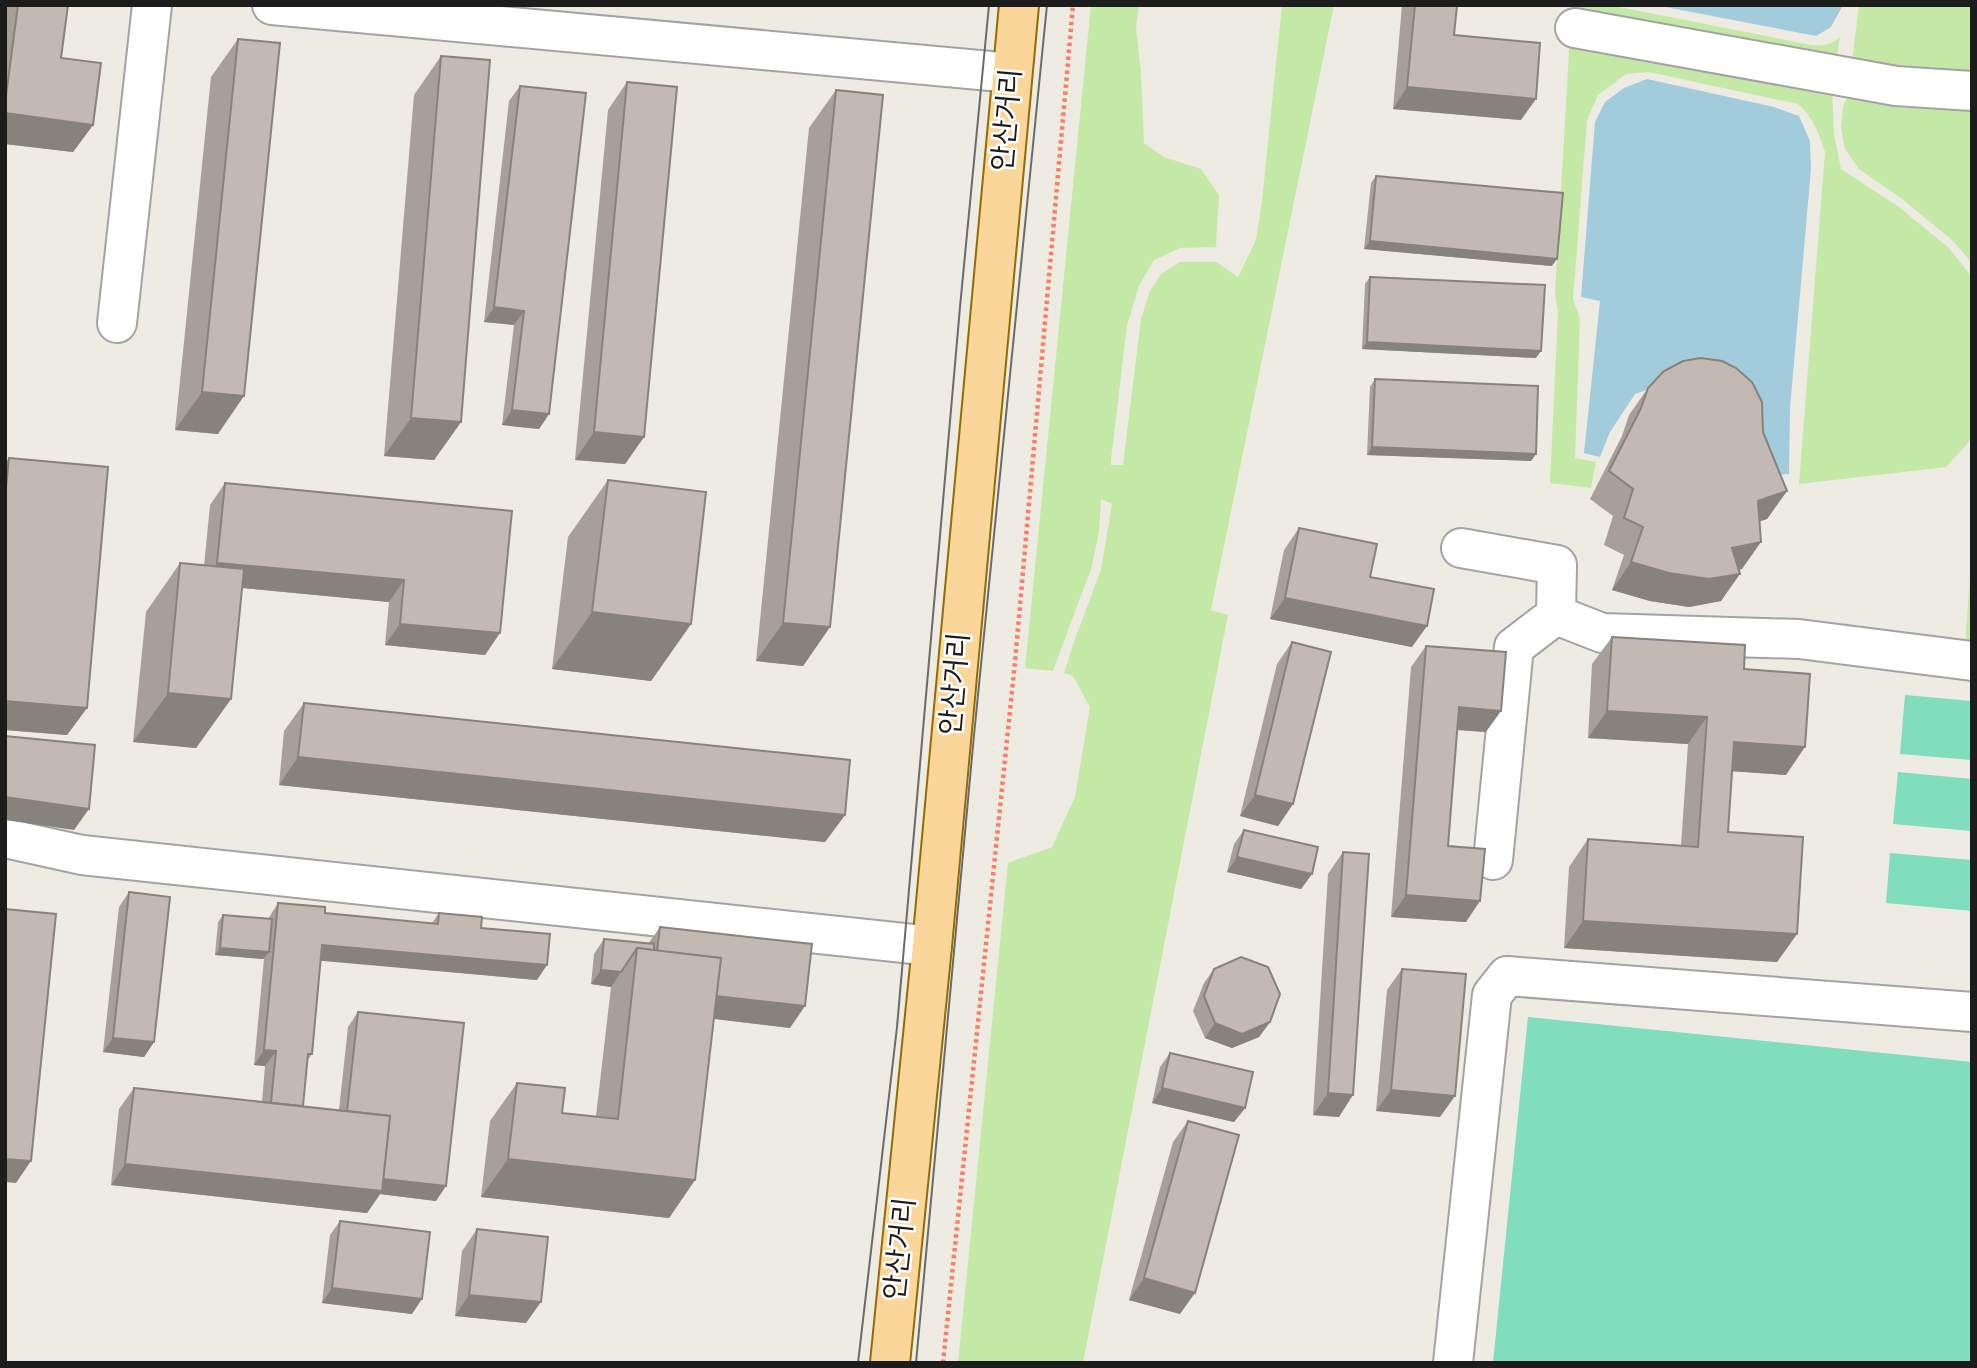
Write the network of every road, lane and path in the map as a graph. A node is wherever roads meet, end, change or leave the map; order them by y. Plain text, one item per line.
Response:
1 (152, 5) edge
2 (272, 5) edge
3 (1019, 5) edge
4 (1073, 5) edge
5 (1575, 28) dead end
6 (1012, 73) junction
7 (1972, 91) edge
8 (117, 323) dead end
9 (1461, 548) dead end
10 (1556, 615) junction
11 (1972, 661) edge
12 (5, 838) edge
13 (1493, 860) dead end
14 (932, 946) junction
15 (1972, 1012) edge
16 (890, 1363) edge
17 (943, 1363) edge
18 (1453, 1363) edge

1 - 8 street
2 - 6 street
3 - 6 main road, 안산거리
4 - 17 path
5 - 7 street
6 - 14 main road, 안산거리
9 - 10 street
10 - 11 street
10 - 13 street
12 - 14 street
14 - 16 main road, 안산거리
15 - 18 street

